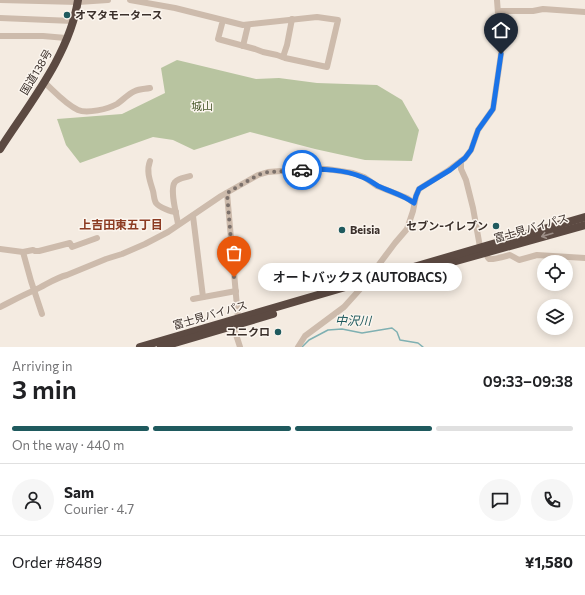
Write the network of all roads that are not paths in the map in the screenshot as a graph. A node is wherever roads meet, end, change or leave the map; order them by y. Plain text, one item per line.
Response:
1 (0, 0) edge
2 (108, 0) edge
3 (130, 0) edge
4 (497, 0) edge
5 (78, 1) edge
6 (498, 11) junction
7 (585, 12) edge
8 (0, 18) edge
9 (292, 19) junction
10 (223, 20) junction
11 (73, 21) junction
12 (248, 25) junction
13 (0, 36) edge
14 (66, 38) junction
15 (243, 46) junction
16 (283, 57) junction
17 (44, 82) junction
18 (150, 88) dead end
19 (0, 149) edge
20 (150, 161) dead end
21 (461, 161) junction
22 (190, 176) dead end
23 (227, 193) junction
24 (414, 203) junction
25 (176, 212) junction
26 (193, 216) junction
27 (585, 217) edge
28 (178, 224) junction
29 (585, 225) edge
30 (98, 238) dead end
31 (0, 249) edge
32 (483, 250) junction
33 (23, 252) junction
34 (585, 258) edge
35 (367, 280) junction
36 (362, 288) junction
37 (34, 291) junction
38 (236, 292) junction
39 (203, 297) junction
40 (193, 299) dead end
41 (0, 307) edge
42 (42, 314) dead end
43 (234, 321) junction
44 (140, 347) edge
45 (161, 347) edge
46 (240, 347) edge
47 (298, 347) edge

1 - 5 street
2 - 5 street
3 - 10 street
4 - 6 street
5 - 11 highway, 国道138号
6 - 7 street
6 - 21 street
8 - 11 street
9 - 12 street
9 - 16 street
9 - 16 street
10 - 12 street
10 - 15 street
11 - 14 highway, 国道138号
12 - 15 street
13 - 14 street
14 - 17 highway, 国道138号
15 - 16 street
17 - 18 street
17 - 19 highway, 国道138号
20 - 25 street
21 - 24 street
21 - 32 street
22 - 25 street
23 - 24 street
23 - 26 street
23 - 38 street
24 - 35 street
25 - 28 street
26 - 28 street
26 - 39 street
27 - 32 highway, 富士見バイパス
28 - 37 street
29 -> 32 highway, 富士見バイパス
30 - 33 street
31 - 33 street
32 - 34 street
32 - 35 highway, 富士見バイパス
32 - 36 highway, 富士見バイパス
33 - 37 street
35 - 36 street
35 - 43 highway, 富士見バイパス
36 - 43 highway, 富士見バイパス
36 - 47 street
37 - 41 street
37 - 42 street
38 - 39 street
38 - 43 street
39 - 40 street
43 - 44 highway, 富士見バイパス
43 - 45 highway, 富士見バイパス
43 - 46 street

